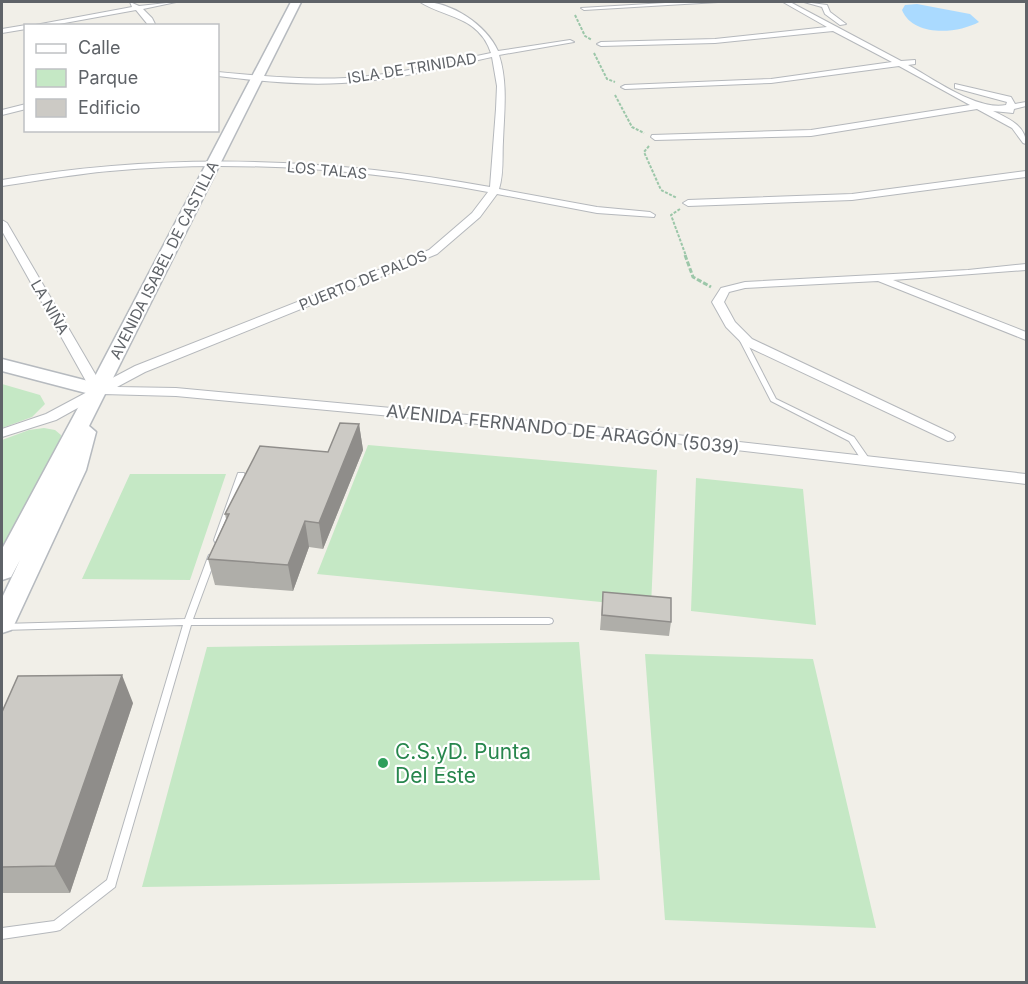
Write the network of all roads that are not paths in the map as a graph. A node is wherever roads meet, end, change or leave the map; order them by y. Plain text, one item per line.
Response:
1 (129, 2) edge
2 (173, 2) edge
3 (296, 2) edge
4 (423, 2) edge
5 (657, 2) edge
6 (715, 2) edge
7 (786, 2) edge
8 (819, 4) edge
9 (668, 5) junction
10 (138, 7) junction
11 (584, 9) road end
12 (800, 9) junction
13 (44, 24) edge
14 (152, 24) edge
15 (845, 26) junction
16 (24, 27) edge
17 (835, 28) junction
18 (2, 31) edge
19 (570, 42) dead end
20 (601, 44) road end
21 (496, 54) junction
22 (912, 62) junction
23 (902, 64) junction
24 (219, 74) edge
25 (256, 78) junction
26 (625, 87) road end
27 (978, 93) junction
28 (999, 96) junction
29 (1026, 96) edge
30 (965, 98) junction
31 (1026, 104) edge
32 (979, 106) junction
33 (1011, 106) junction
34 (24, 107) edge
35 (2, 113) edge
36 (1026, 124) edge
37 (655, 137) road end
38 (1026, 141) edge
39 (212, 164) junction
40 (1026, 174) edge
41 (2, 183) edge
42 (494, 191) junction
43 (688, 203) road end
44 (650, 215) dead end
45 (2, 223) edge
46 (1026, 267) edge
47 (878, 278) junction
48 (739, 333) junction
49 (1026, 336) edge
50 (2, 365) edge
51 (2, 379) edge
52 (98, 390) junction
53 (2, 433) edge
54 (948, 436) dead end
55 (866, 460) junction
56 (241, 475) dead end
57 (1026, 478) edge
58 (2, 571) edge
59 (549, 621) dead end
60 (188, 622) junction
61 (2, 625) edge
62 (2, 934) edge

1 - 10 street
2 - 10 street
3 - 25 street, AVENIDA ISABEL DE CASTILLA
4 - 21 street
5 - 9 street
6 - 9 street
7 - 12 street
8 - 12 street
8 - 12 street
8 - 15 street
9 - 11 street
10 - 13 street
10 - 14 street
12 - 17 street
15 - 17 street
15 - 22 street
16 - 18 street
17 - 20 street
17 - 23 street
19 - 21 street, ISLA DE TRINIDAD
21 - 25 street, ISLA DE TRINIDAD
21 - 42 street
22 - 23 street
22 - 27 street
23 - 26 street
23 - 30 street
24 - 25 street, ISLA DE TRINIDAD
25 - 39 street, AVENIDA ISABEL DE CASTILLA
27 - 28 street
27 - 30 street
28 - 29 street
28 - 33 street
30 - 32 street
31 - 33 street
32 - 33 street
32 - 37 street
32 - 38 street
33 - 36 street
34 - 35 street
39 - 41 street, LOS TALAS
39 - 42 street, LOS TALAS
39 - 52 street, AVENIDA ISABEL DE CASTILLA
40 - 43 street
42 - 44 street, LOS TALAS
42 - 52 street, PUERTO DE PALOS
45 - 52 street, LA NIÑA
46 - 47 street
47 - 48 street
47 - 49 street
48 - 54 street
48 - 55 lane
50 - 52 street
51 - 52 street
52 - 53 street, PUERTO DE PALOS
52 - 55 street, AVENIDA FERNANDO DE ARAGÓN (5039)
52 - 58 street, AVENIDA ISABEL DE CASTILLA
52 - 61 street, AVENIDA ISABEL DE CASTILLA
55 - 57 street, AVENIDA FERNANDO DE ARAGÓN (5039)
56 - 60 lane
59 - 60 lane
60 - 61 lane
60 - 62 lane

